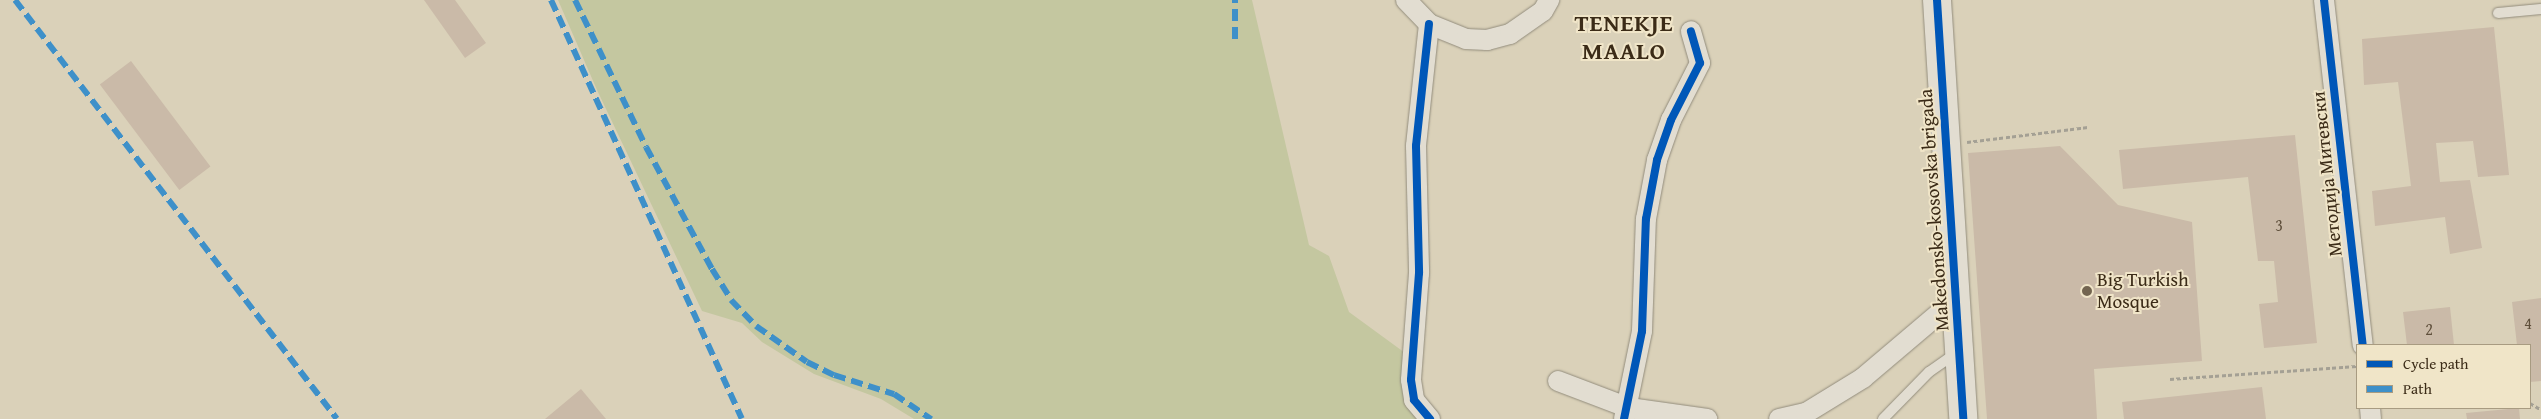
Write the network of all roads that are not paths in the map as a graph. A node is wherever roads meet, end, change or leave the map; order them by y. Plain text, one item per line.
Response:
1 (1406, 0) edge
2 (1549, 0) edge
3 (1937, 0) edge
4 (2324, 0) edge
5 (2541, 9) edge
6 (2498, 13) dead end
7 (1429, 24) junction
8 (1690, 31) dead end
9 (1956, 299) junction
10 (2363, 344) edge
11 (1959, 351) junction
12 (1558, 381) dead end
13 (1626, 414) edge
14 (1430, 419) edge
15 (1707, 419) edge
16 (1779, 419) edge
17 (1883, 419) edge
18 (1963, 419) edge

1 - 7 street
2 - 7 street
3 - 9 street, Makedonsko-kosovska brigada
4 - 10 street, Методија Митевски
5 - 6 lane
7 - 14 street
8 - 13 street
9 - 11 street, Makedonsko-kosovska brigada
9 - 16 street
11 - 17 lane
11 - 18 street, Makedonsko-kosovska brigada
12 - 13 street
13 - 15 street

